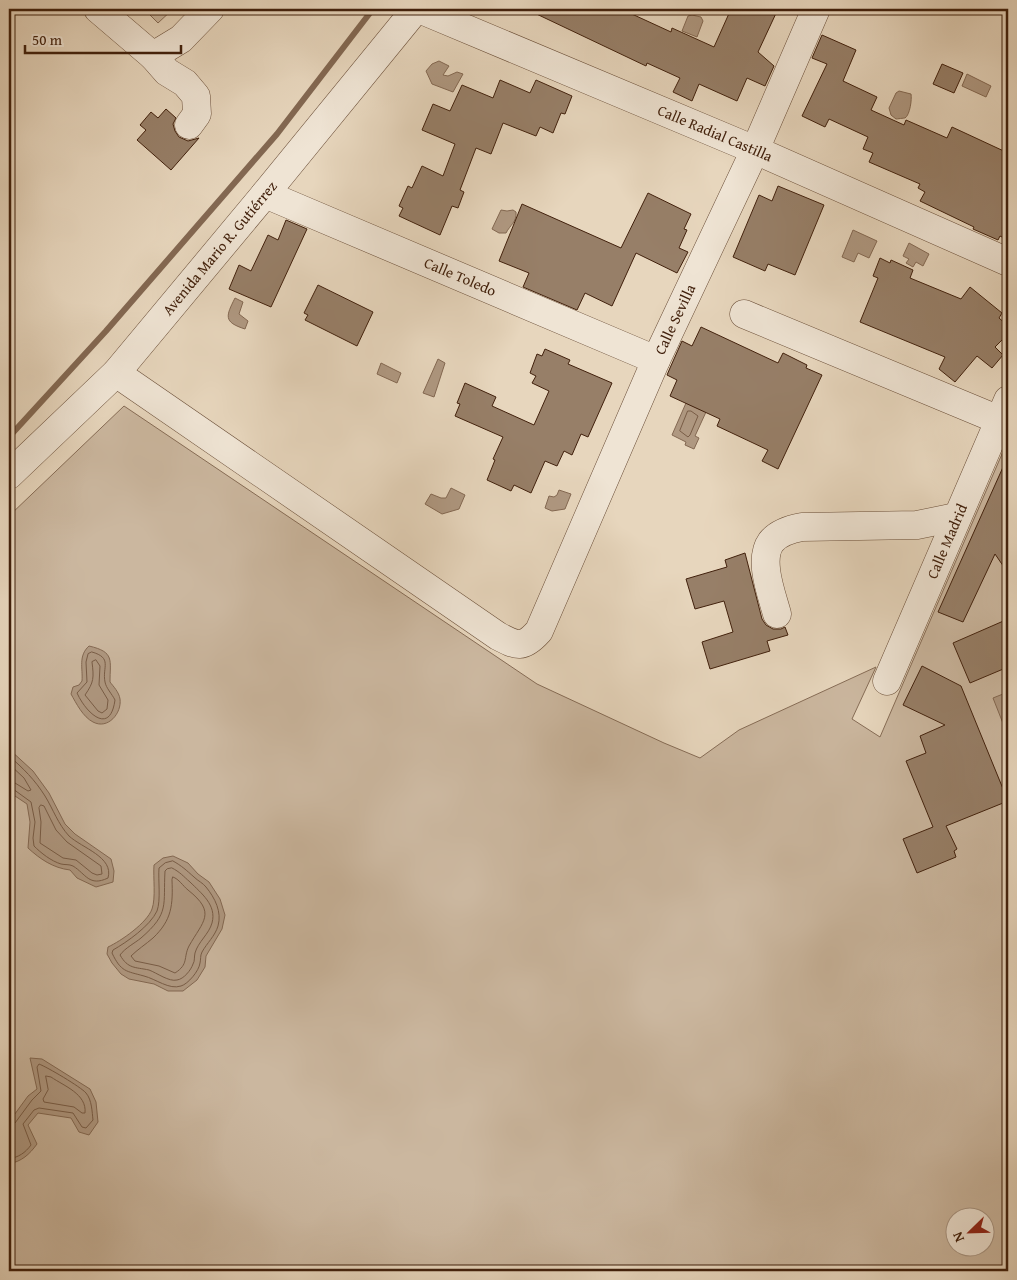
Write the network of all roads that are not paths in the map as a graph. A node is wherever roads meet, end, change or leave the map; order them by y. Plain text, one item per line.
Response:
1 (98, 9) edge
2 (210, 9) edge
3 (418, 9) edge
4 (816, 9) edge
5 (153, 56) junction
6 (189, 125) dead end
7 (755, 150) junction
8 (265, 194) junction
9 (1008, 262) edge
10 (744, 314) dead end
11 (656, 360) junction
12 (116, 372) junction
13 (1004, 410) edge
14 (9, 475) edge
15 (956, 517) junction
16 (777, 614) dead end
17 (887, 682) dead end

1 - 5 street
2 - 5 street
3 - 7 street, Calle Radial Castilla
3 - 8 street, Avenida Mario R. Gutiérrez
4 - 7 street, Calle Sevilla
5 - 6 street
7 - 9 street, Calle Radial Castilla
7 - 11 street, Calle Sevilla
8 - 11 street, Calle Toledo
8 - 12 street, Avenida Mario R. Gutiérrez
10 - 13 street
11 - 12 street, Calle Sevilla
12 - 14 street, Avenida Mario R. Gutiérrez
13 - 15 street, Calle Madrid
15 - 16 street
15 - 17 street, Calle Madrid

